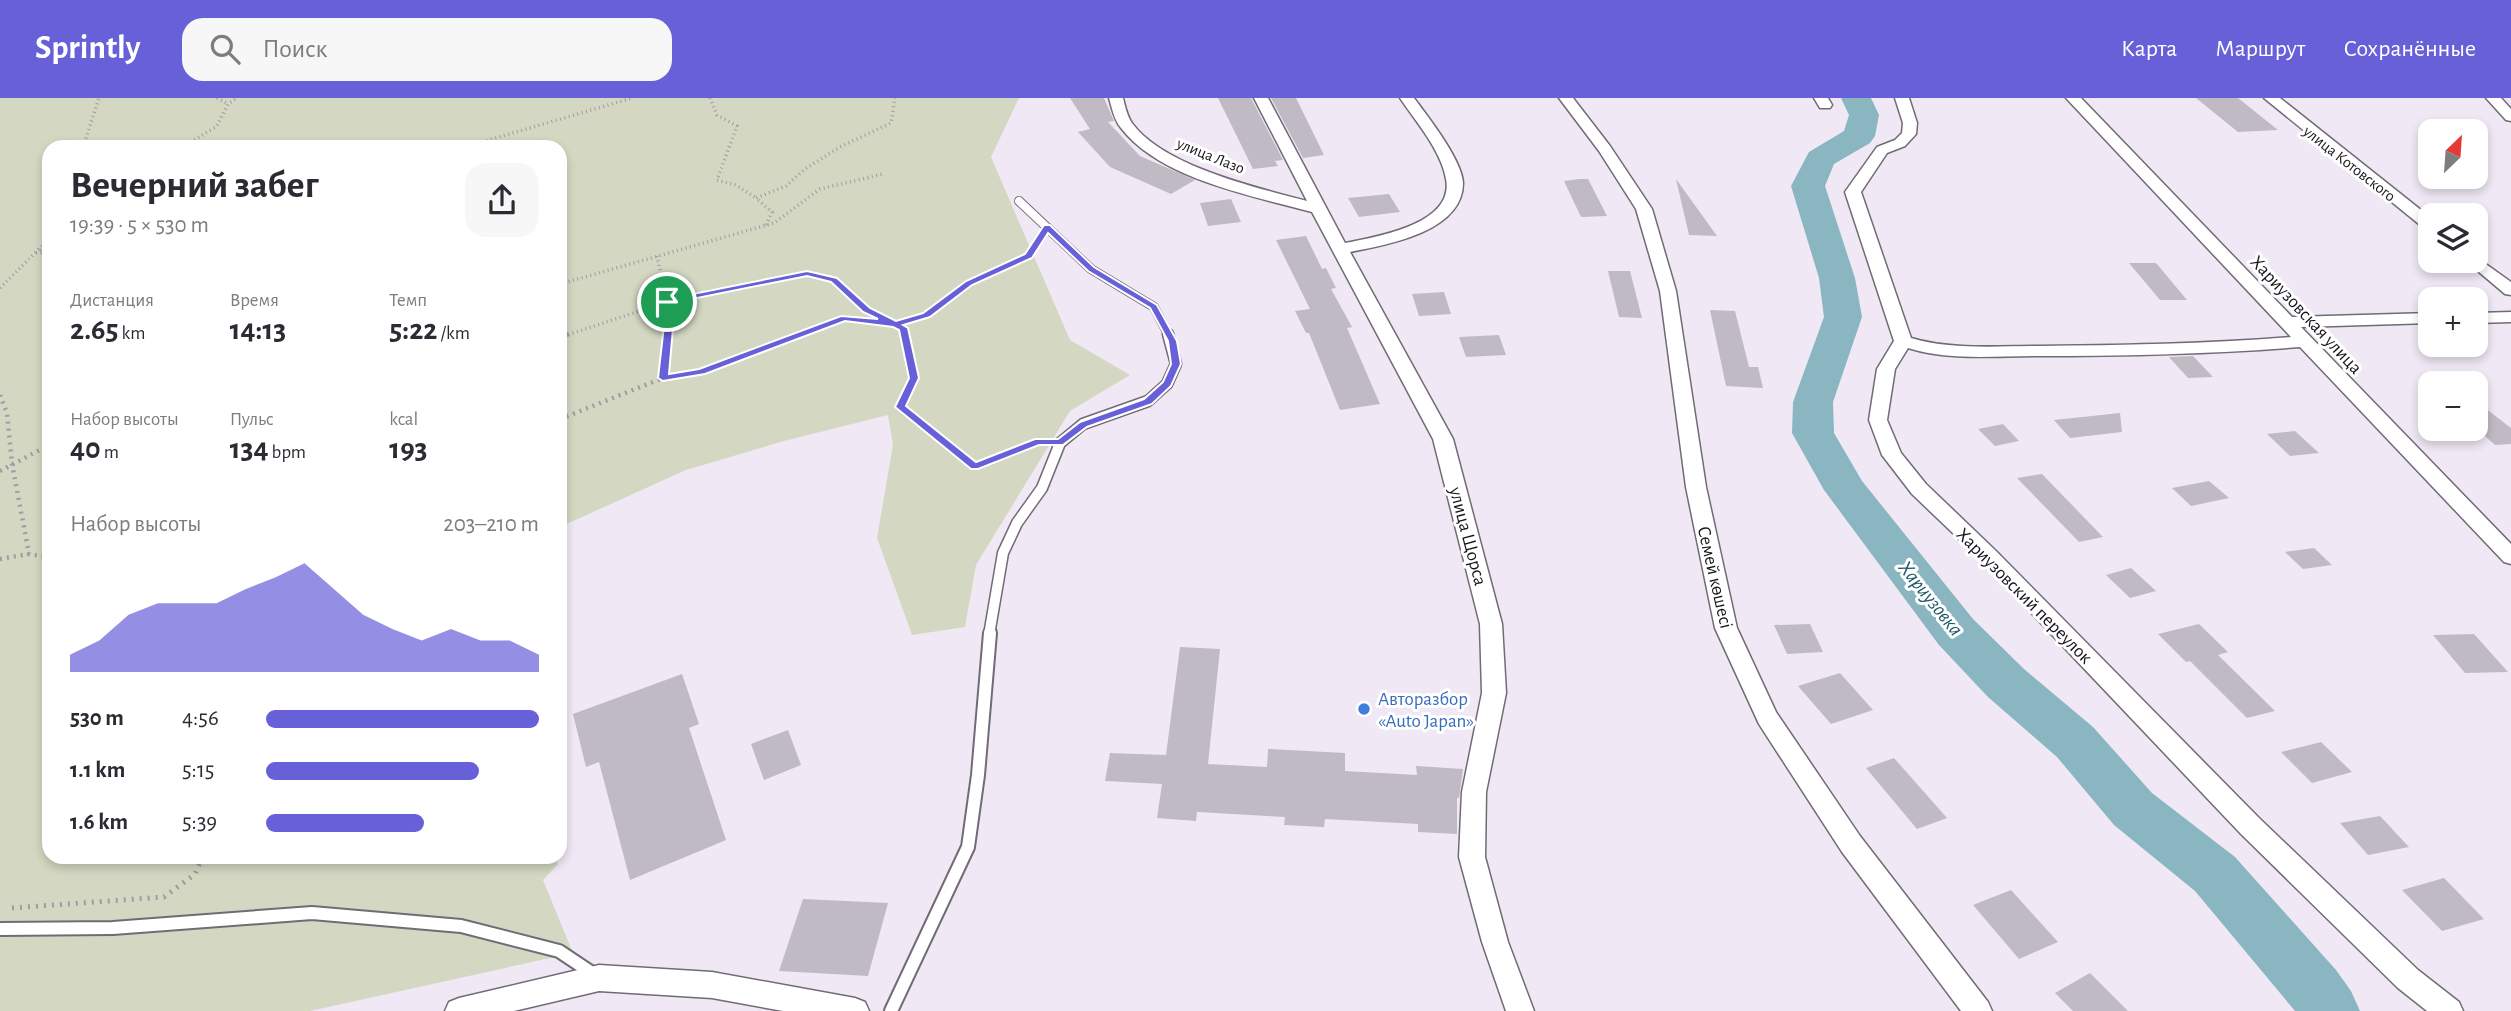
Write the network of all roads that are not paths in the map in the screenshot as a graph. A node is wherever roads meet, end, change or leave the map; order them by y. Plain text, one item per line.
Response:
1 (1116, 98) edge
2 (1261, 98) edge
3 (1407, 98) edge
4 (1566, 98) edge
5 (1902, 98) edge
6 (2073, 98) edge
7 (2271, 98) edge
8 (2493, 98) edge
9 (2511, 117) edge
10 (1018, 201) dead end
11 (1319, 209) junction
12 (2418, 216) edge
13 (1341, 249) junction
14 (2488, 272) edge
15 (2511, 290) edge
16 (2511, 317) edge
17 (2418, 318) edge
18 (2488, 318) edge
19 (2285, 322) junction
20 (1903, 341) junction
21 (2304, 341) junction
22 (2511, 558) edge
23 (0, 929) edge
24 (599, 978) junction
25 (459, 1011) edge
26 (855, 1011) edge
27 (891, 1011) edge
28 (1520, 1011) edge
29 (1978, 1011) edge
30 (2449, 1011) edge

1 - 11 street, улица Лазо
2 - 11 street, улица Щорса
3 - 13 street
4 - 29 street, Семей көшесі
5 - 20 street
6 - 19 street, Хариузовская улица
7 - 12 street, улица Котовского
8 - 9 street
10 - 27 lane
11 - 13 street, улица Щорса
13 - 28 street, улица Щорса
14 - 15 street
16 - 18 street
17 - 19 street
19 - 21 street, Хариузовская улица
20 - 21 street
20 - 30 street, Хариузовский переулок
21 - 22 street, Хариузовская улица
23 - 24 lane
24 - 25 street
24 - 26 street

